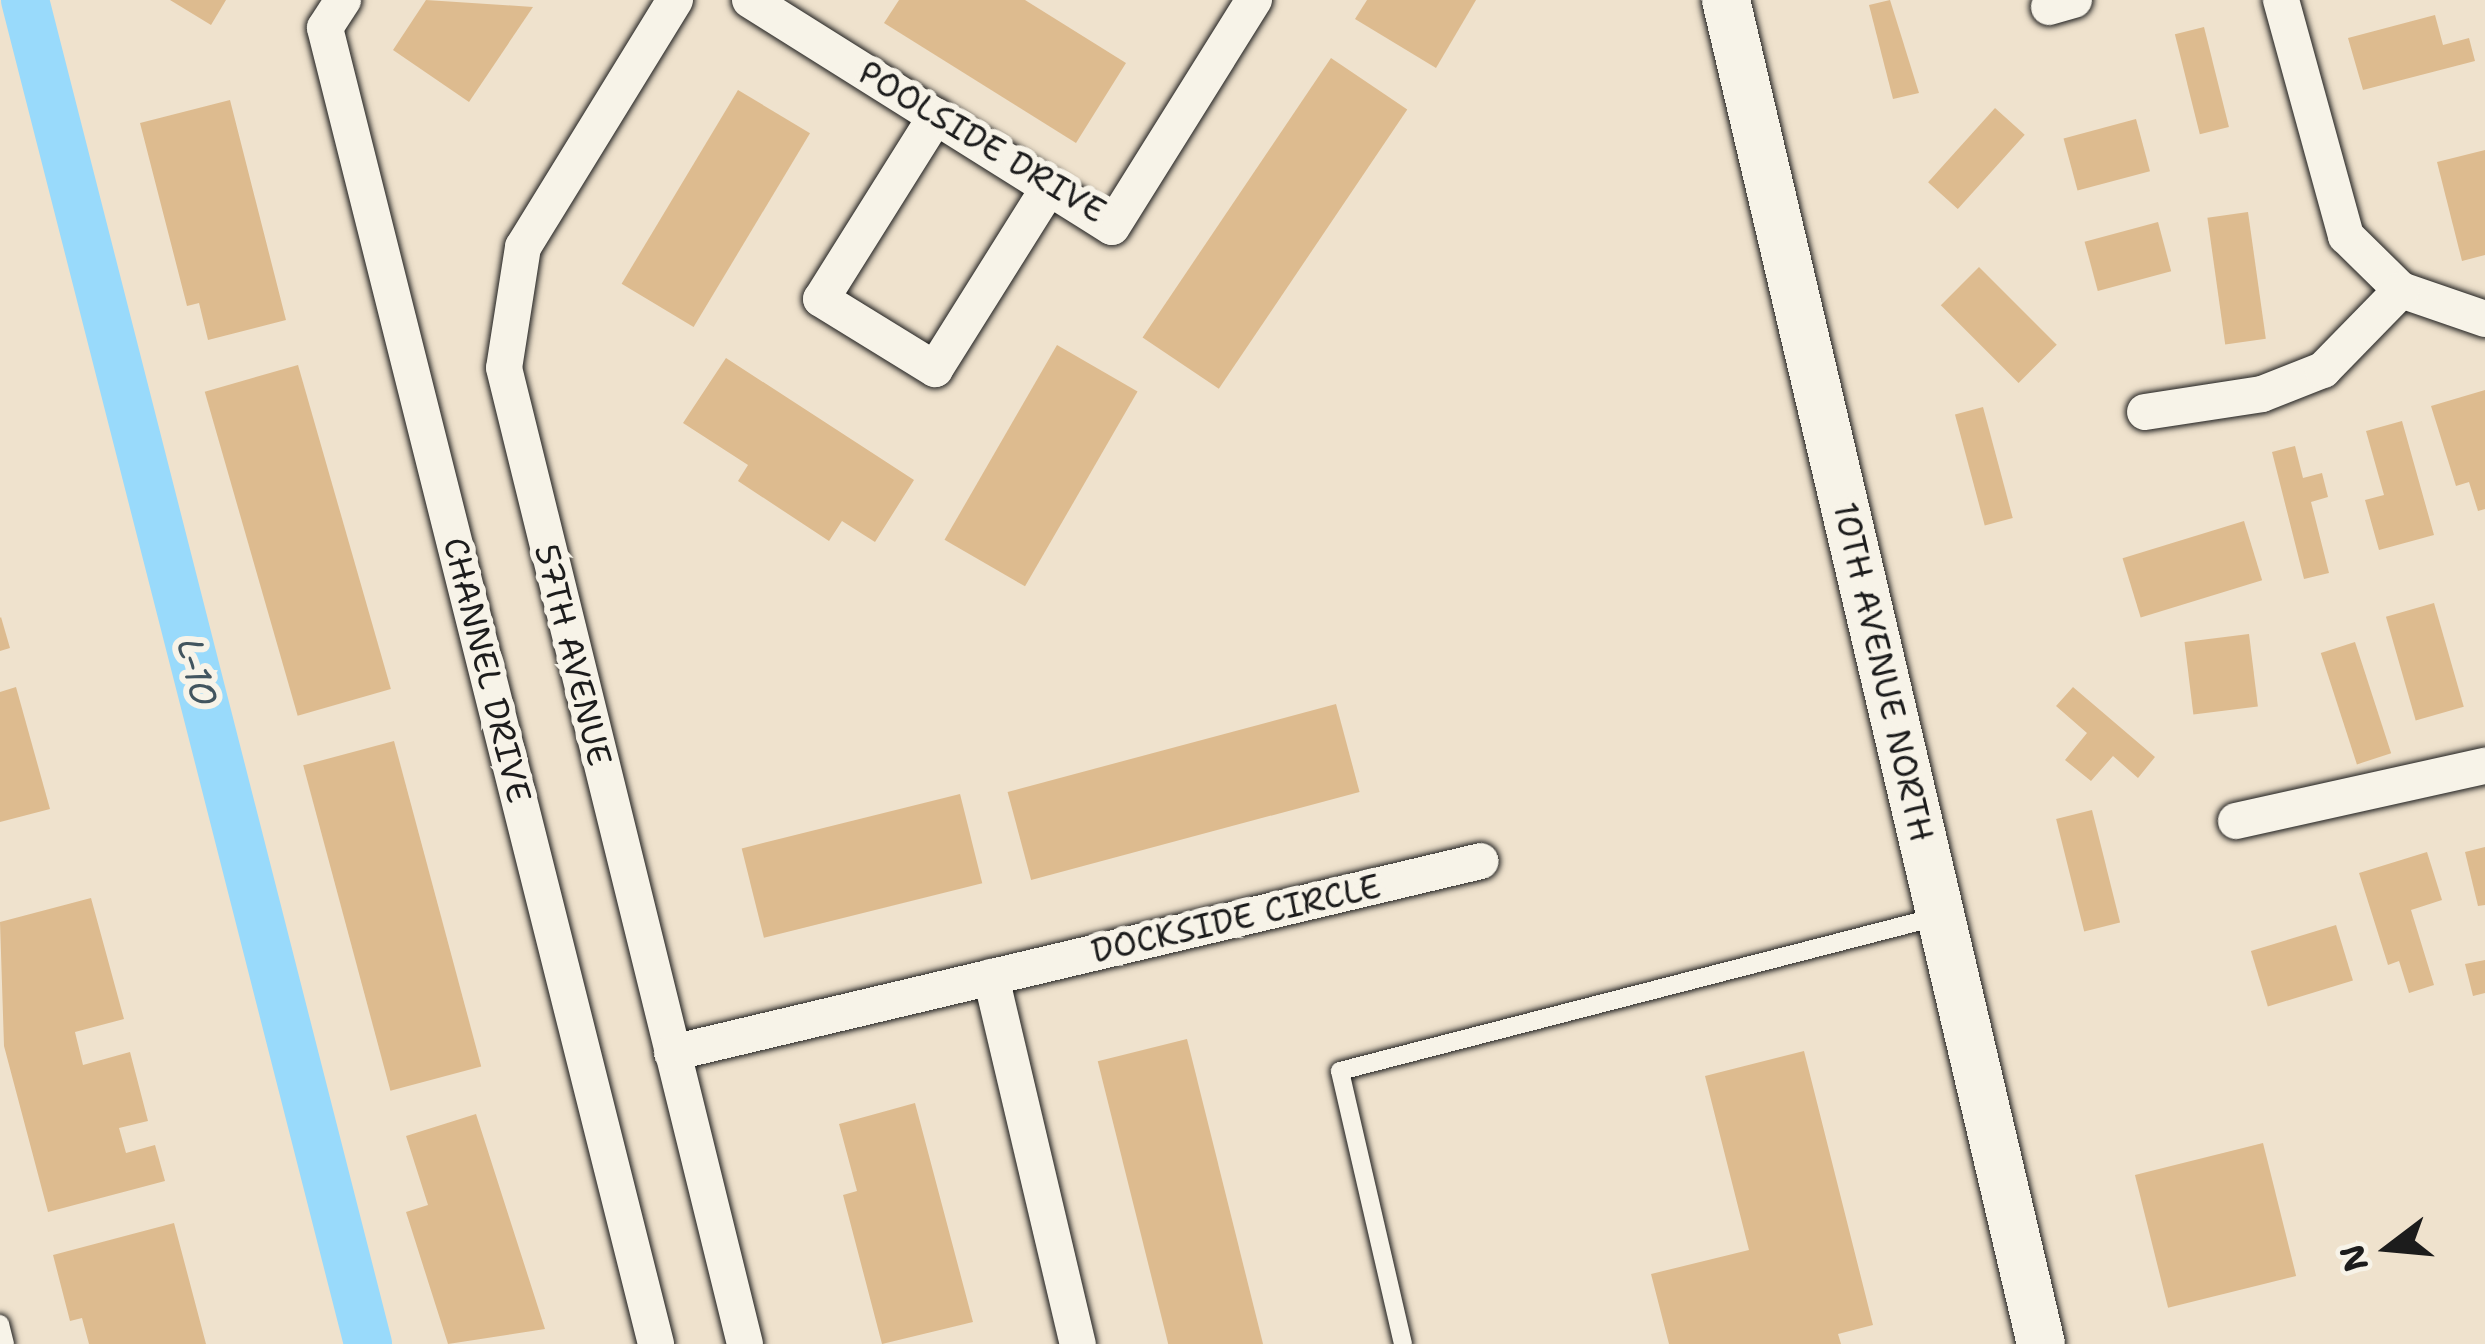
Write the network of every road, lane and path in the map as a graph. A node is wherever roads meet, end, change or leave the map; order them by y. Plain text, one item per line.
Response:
1 (343, 0) edge
2 (676, 0) edge
3 (750, 0) edge
4 (1726, 0) edge
5 (2282, 0) edge
6 (1237, 6) edge
7 (936, 116) junction
8 (1048, 187) junction
9 (2401, 290) junction
10 (2485, 319) edge
11 (2145, 412) dead end
12 (2485, 766) edge
13 (2236, 821) dead end
14 (1481, 861) dead end
15 (1940, 916) junction
16 (991, 977) junction
17 (672, 1053) junction
18 (0, 1324) edge
19 (5, 1344) edge
20 (656, 1344) edge
21 (745, 1344) edge
22 (1078, 1344) edge
23 (1403, 1344) edge
24 (2041, 1344) edge

1 - 20 street, CHANNEL DRIVE
2 - 17 street, 57TH AVENUE
3 - 7 street, POOLSIDE DRIVE
4 - 15 street, 10TH AVENUE NORTH
5 - 9 street
6 - 8 street, POOLSIDE DRIVE
7 - 8 street, POOLSIDE DRIVE
7 - 8 street
9 - 10 street
9 - 11 street
12 - 13 street
14 - 16 street, DOCKSIDE CIRCLE
15 - 23 lane
15 - 24 street, 10TH AVENUE NORTH
16 - 17 street, DOCKSIDE CIRCLE
16 - 22 street
17 - 21 street, 57TH AVENUE
18 - 19 lane

